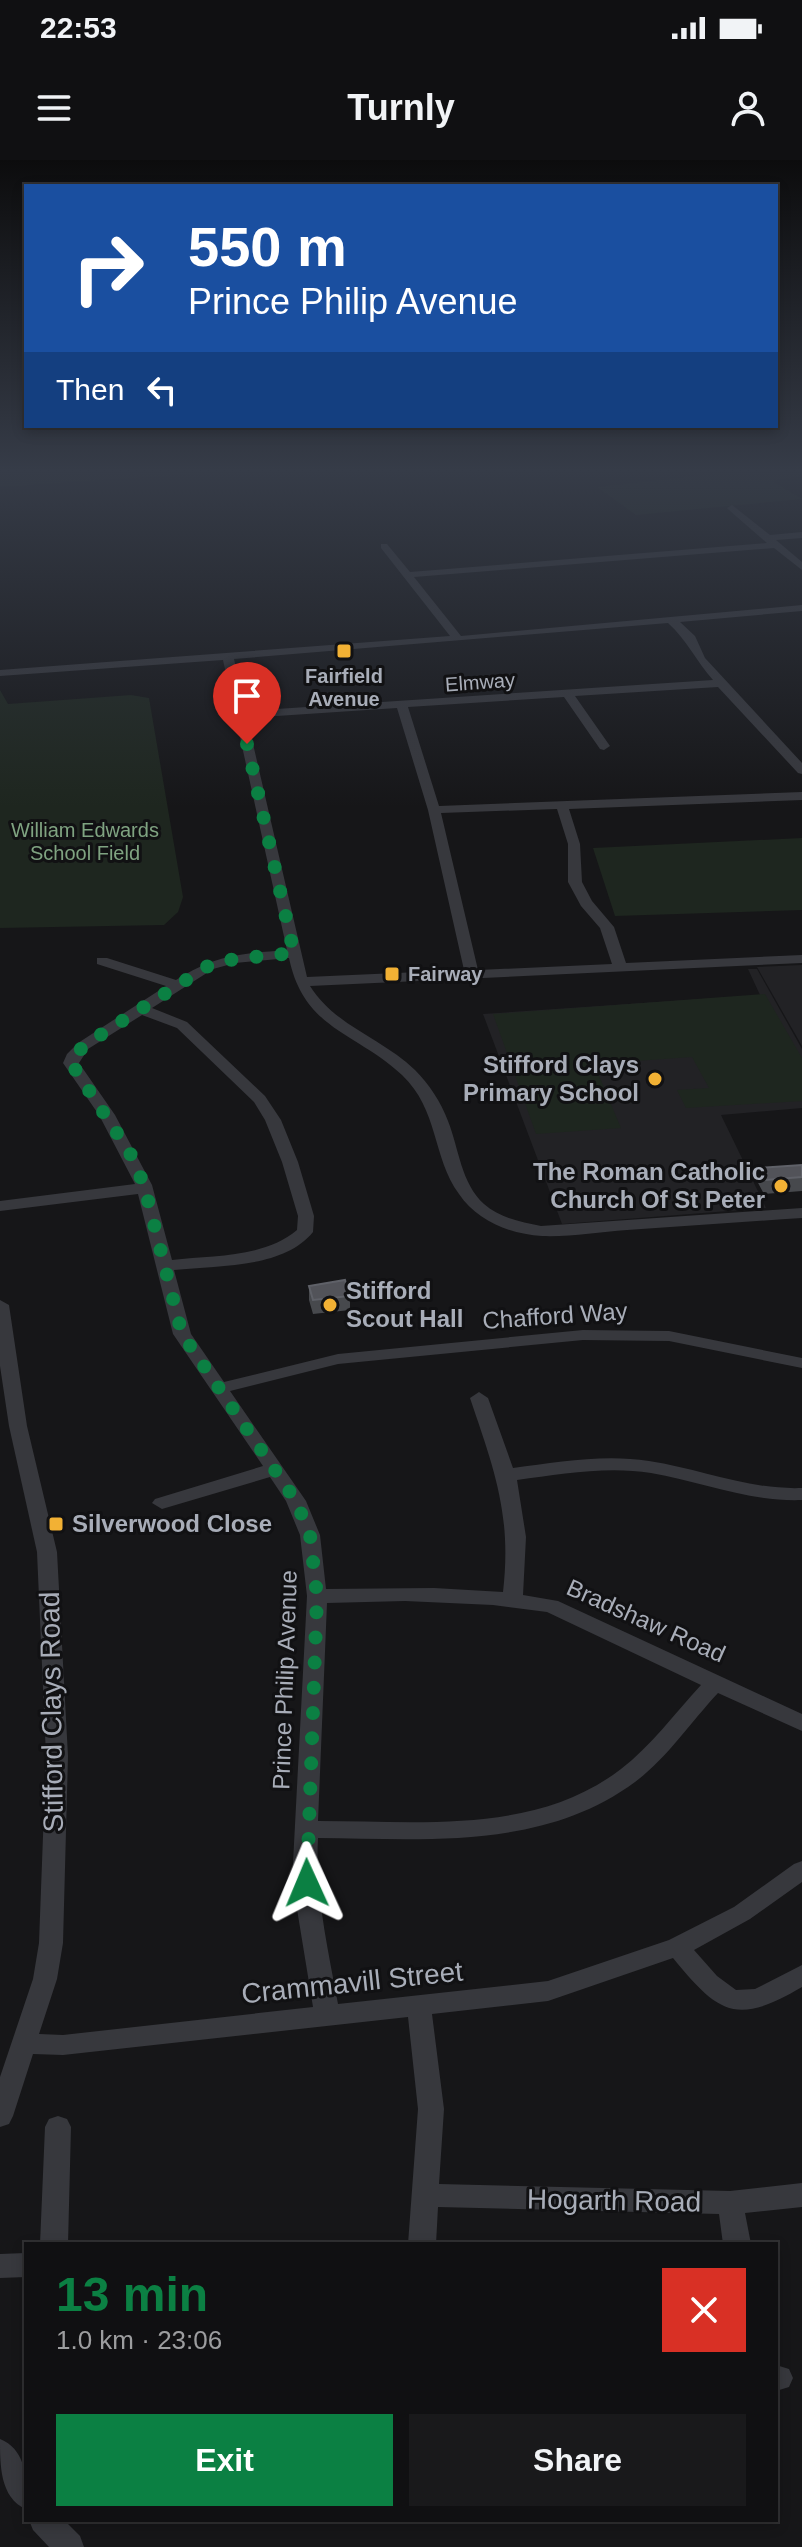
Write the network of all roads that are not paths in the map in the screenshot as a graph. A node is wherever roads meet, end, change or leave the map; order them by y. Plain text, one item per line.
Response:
1 (415, 584) edge
2 (802, 608) edge
3 (671, 620) junction
4 (458, 639) junction
5 (228, 657) junction
6 (0, 673) edge
7 (721, 683) junction
8 (568, 694) junction
9 (402, 705) junction
10 (240, 715) junction
11 (604, 746) dead end
12 (802, 770) edge
13 (802, 796) edge
14 (562, 806) junction
15 (434, 810) junction
16 (294, 953) junction
17 (802, 959) edge
18 (102, 961) dead end
19 (620, 967) junction
20 (472, 974) junction
21 (301, 982) junction
22 (176, 985) junction
23 (141, 1009) junction
24 (145, 1188) junction
25 (0, 1206) edge
26 (801, 1214) edge
27 (163, 1266) junction
28 (0, 1305) edge
29 (802, 1363) edge
30 (218, 1389) junction
31 (479, 1398) dead end
32 (274, 1469) junction
33 (506, 1475) junction
34 (802, 1494) edge
35 (162, 1503) dead end
36 (317, 1596) junction
37 (512, 1599) junction
38 (717, 1681) junction
39 (802, 1723) edge
40 (306, 1829) junction
41 (802, 1870) edge
42 (678, 1947) junction
43 (802, 1975) edge
44 (419, 2007) junction
45 (327, 2015) junction
46 (26, 2044) junction
47 (0, 2116) edge
48 (58, 2127) dead end
49 (425, 2195) junction
50 (802, 2195) edge
51 (730, 2203) junction
52 (54, 2242) edge
53 (422, 2242) edge
54 (737, 2242) edge
55 (24, 2265) edge
56 (0, 2266) edge
57 (0, 2453) edge
58 (24, 2492) edge
59 (46, 2522) edge
60 (69, 2547) edge

1 - 4 street
2 - 3 street
3 - 4 street
3 - 7 street
4 - 5 street
5 - 6 street
5 - 10 street
7 - 8 street, Elmway
7 - 12 street
8 - 9 street, Elmway
8 - 11 street
9 - 10 street, Elmway
9 - 15 street
10 - 16 street
13 - 14 street
14 - 15 street
14 - 19 street
15 - 20 street
16 - 21 street
16 - 22 street, Prince Philip Avenue
17 - 19 street
18 - 22 street
19 - 20 street
20 - 21 street
21 - 26 street
22 - 23 street, Prince Philip Avenue
23 - 24 street, Prince Philip Avenue
23 - 27 street
24 - 25 street
24 - 27 street, Prince Philip Avenue
27 - 30 street, Prince Philip Avenue
28 - 46 street, Stifford Clays Road
29 - 30 street, Chafford Way
30 - 32 street, Prince Philip Avenue
31 - 33 street
32 - 35 street
32 - 36 street, Prince Philip Avenue
33 - 34 street
33 - 37 street
36 - 37 street, Bradshaw Road
36 - 40 street, Prince Philip Avenue
37 - 38 street, Bradshaw Road
38 - 39 street, Bradshaw Road
38 - 40 street
40 - 45 street, Prince Philip Avenue
41 - 42 street, Crammavill Street
42 - 43 street
42 - 44 street, Crammavill Street
44 - 45 street, Crammavill Street
44 - 49 street
45 - 46 street, Crammavill Street
46 - 47 street, Stifford Clays Road
48 - 52 street
49 - 51 street, Hogarth Road
49 - 53 street
50 - 51 street, Hogarth Road
51 - 54 street
55 - 56 street
57 - 58 street
59 - 60 street

